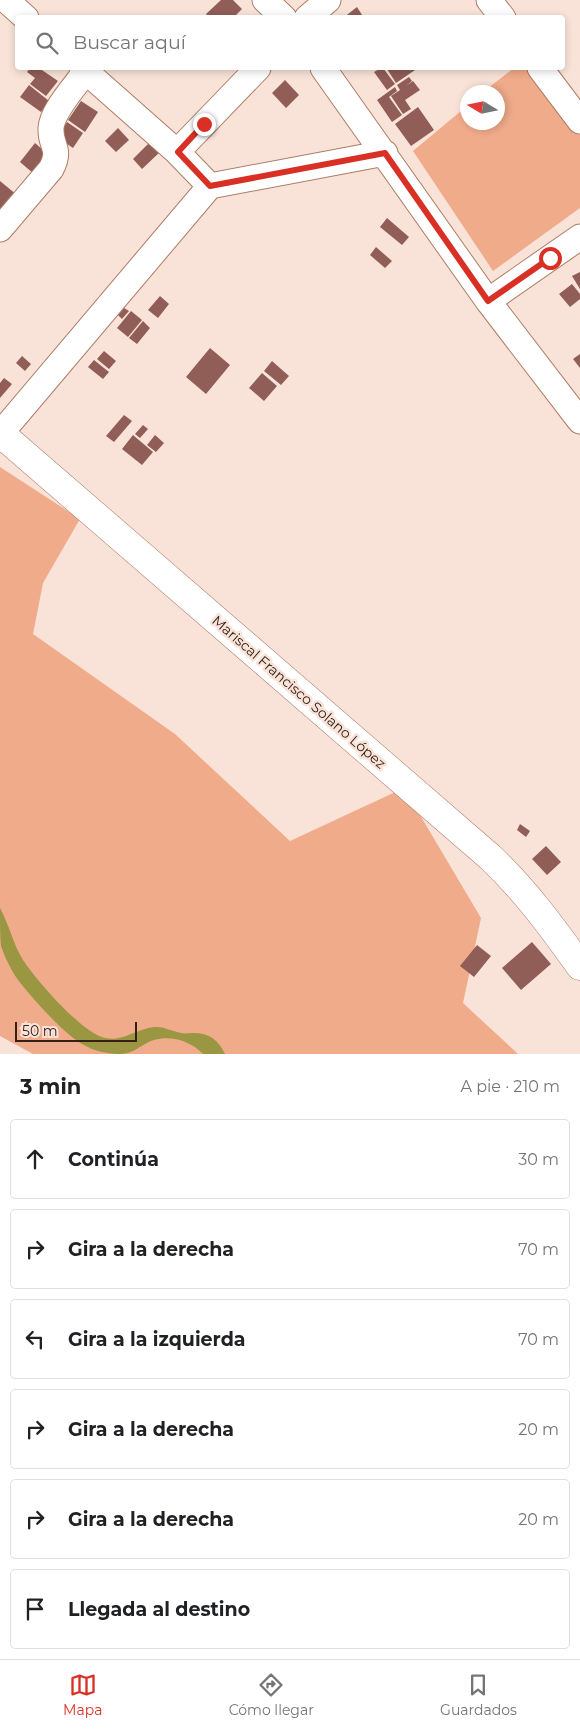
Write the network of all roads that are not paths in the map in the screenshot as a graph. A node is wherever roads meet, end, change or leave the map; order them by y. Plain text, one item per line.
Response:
1 (6, 0) edge
2 (265, 0) edge
3 (328, 0) edge
4 (489, 0) edge
5 (23, 15) edge
6 (281, 15) edge
7 (310, 15) edge
8 (500, 15) edge
9 (83, 70) edge
10 (85, 70) edge
11 (256, 70) edge
12 (324, 70) edge
13 (542, 70) edge
14 (580, 120) edge
15 (178, 152) junction
16 (385, 153) junction
17 (210, 186) junction
18 (0, 229) edge
19 (580, 237) edge
20 (488, 301) junction
21 (580, 421) edge
22 (0, 433) edge
23 (580, 966) edge

1 - 5 street
2 - 6 street
3 - 7 street
4 - 8 street
9 - 18 street
10 - 15 street
11 - 15 street
12 - 16 street
13 - 14 street
15 - 17 street
16 - 17 street
16 - 20 street
17 - 22 street
19 - 20 street
20 - 21 street
22 - 23 main road, Mariscal Francisco Solano López

